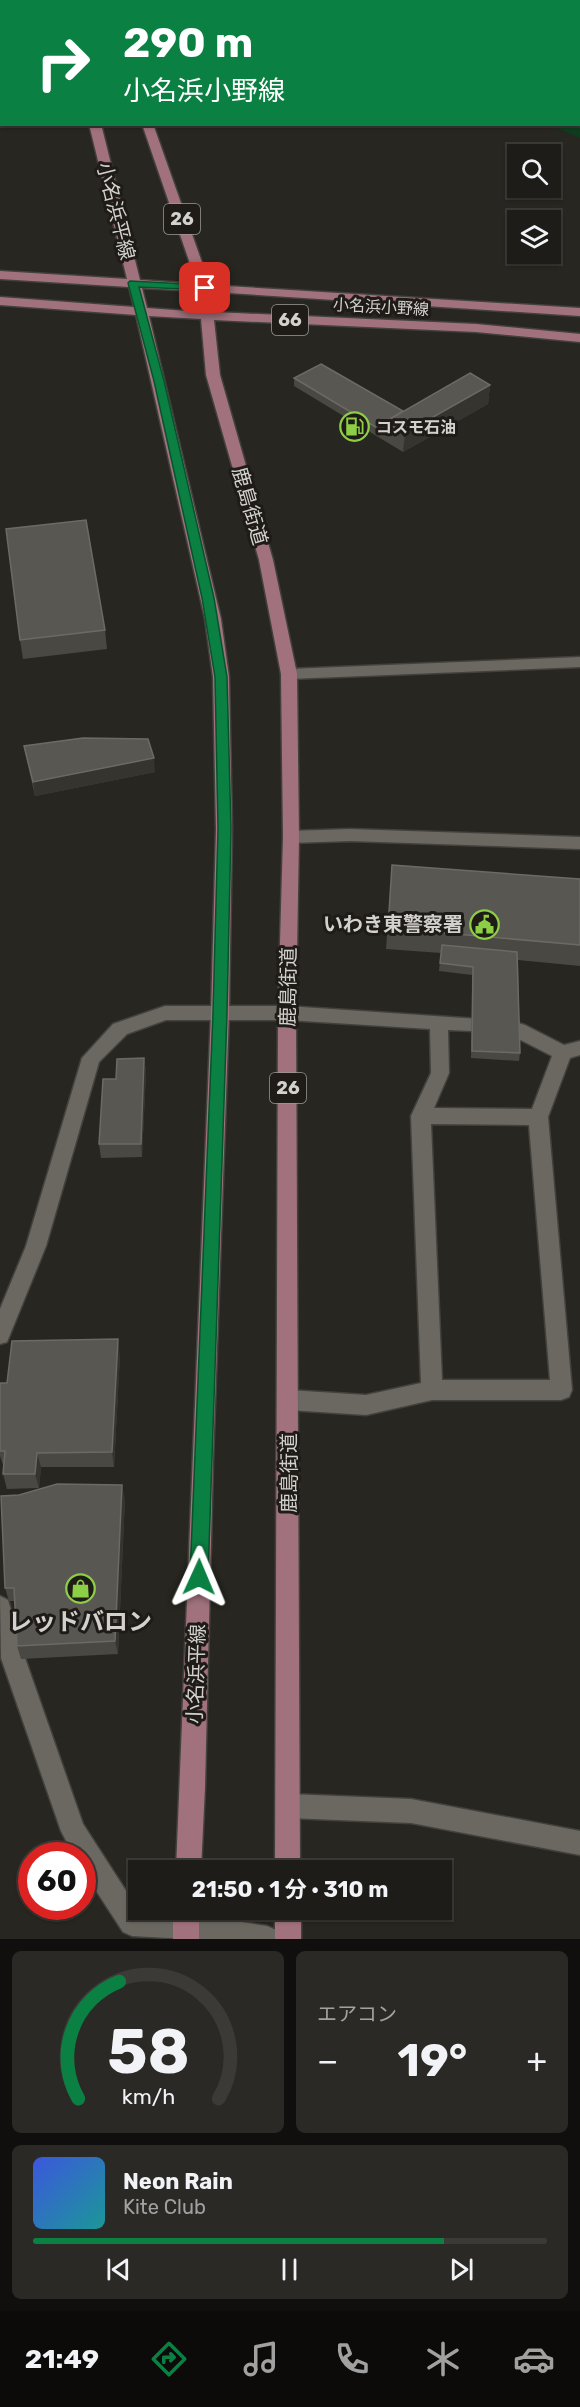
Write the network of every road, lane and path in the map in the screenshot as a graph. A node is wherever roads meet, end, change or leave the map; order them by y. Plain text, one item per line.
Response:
1 (95, 126) edge
2 (148, 126) edge
3 (0, 275) edge
4 (133, 283) junction
5 (205, 288) junction
6 (0, 301) edge
7 (140, 310) junction
8 (580, 312) edge
9 (208, 316) junction
10 (580, 338) edge
11 (580, 662) edge
12 (289, 674) junction
13 (291, 837) junction
14 (580, 843) edge
15 (220, 1013) junction
16 (287, 1013) junction
17 (439, 1022) junction
18 (472, 1024) edge
19 (518, 1029) edge
20 (572, 1051) edge
21 (421, 1116) junction
22 (538, 1117) junction
23 (0, 1335) edge
24 (432, 1390) junction
25 (290, 1400) junction
26 (0, 1608) edge
27 (289, 1806) junction
28 (580, 1843) edge
29 (189, 1860) edge
30 (288, 1860) edge
31 (288, 1920) edge
32 (186, 1925) edge
33 (267, 1939) edge
34 (288, 1939) edge

1 - 4 main road, 小名浜平線
2 - 5 main road, 鹿島街道 / 26
3 - 4 main road, 小名浜小野線 / 66
4 - 5 main road, 小名浜小野線 / 66
4 - 7 main road, 小名浜平線
5 - 8 main road, 小名浜小野線 / 66
5 - 9 main road, 鹿島街道 / 26
6 - 7 main road, 小名浜小野線 / 66
7 - 9 main road, 小名浜小野線 / 66
7 - 15 main road, 小名浜平線
9 - 10 main road, 小名浜小野線 / 66
9 - 12 main road, 鹿島街道 / 26
11 - 12 street
12 - 13 main road, 鹿島街道 / 26
13 - 14 street
13 - 16 main road, 鹿島街道 / 26
15 - 16 street
15 - 23 street
15 - 29 main road, 小名浜平線
16 - 17 street
16 - 25 main road, 鹿島街道 / 26
17 - 18 street
17 - 21 street
19 - 20 street
20 - 22 street
21 - 22 street
21 - 24 street
22 - 24 street
24 - 25 street
25 - 27 main road, 鹿島街道 / 26
26 - 32 street
27 - 28 street
27 - 30 main road, 鹿島街道 / 26
31 - 34 main road
32 - 33 street

